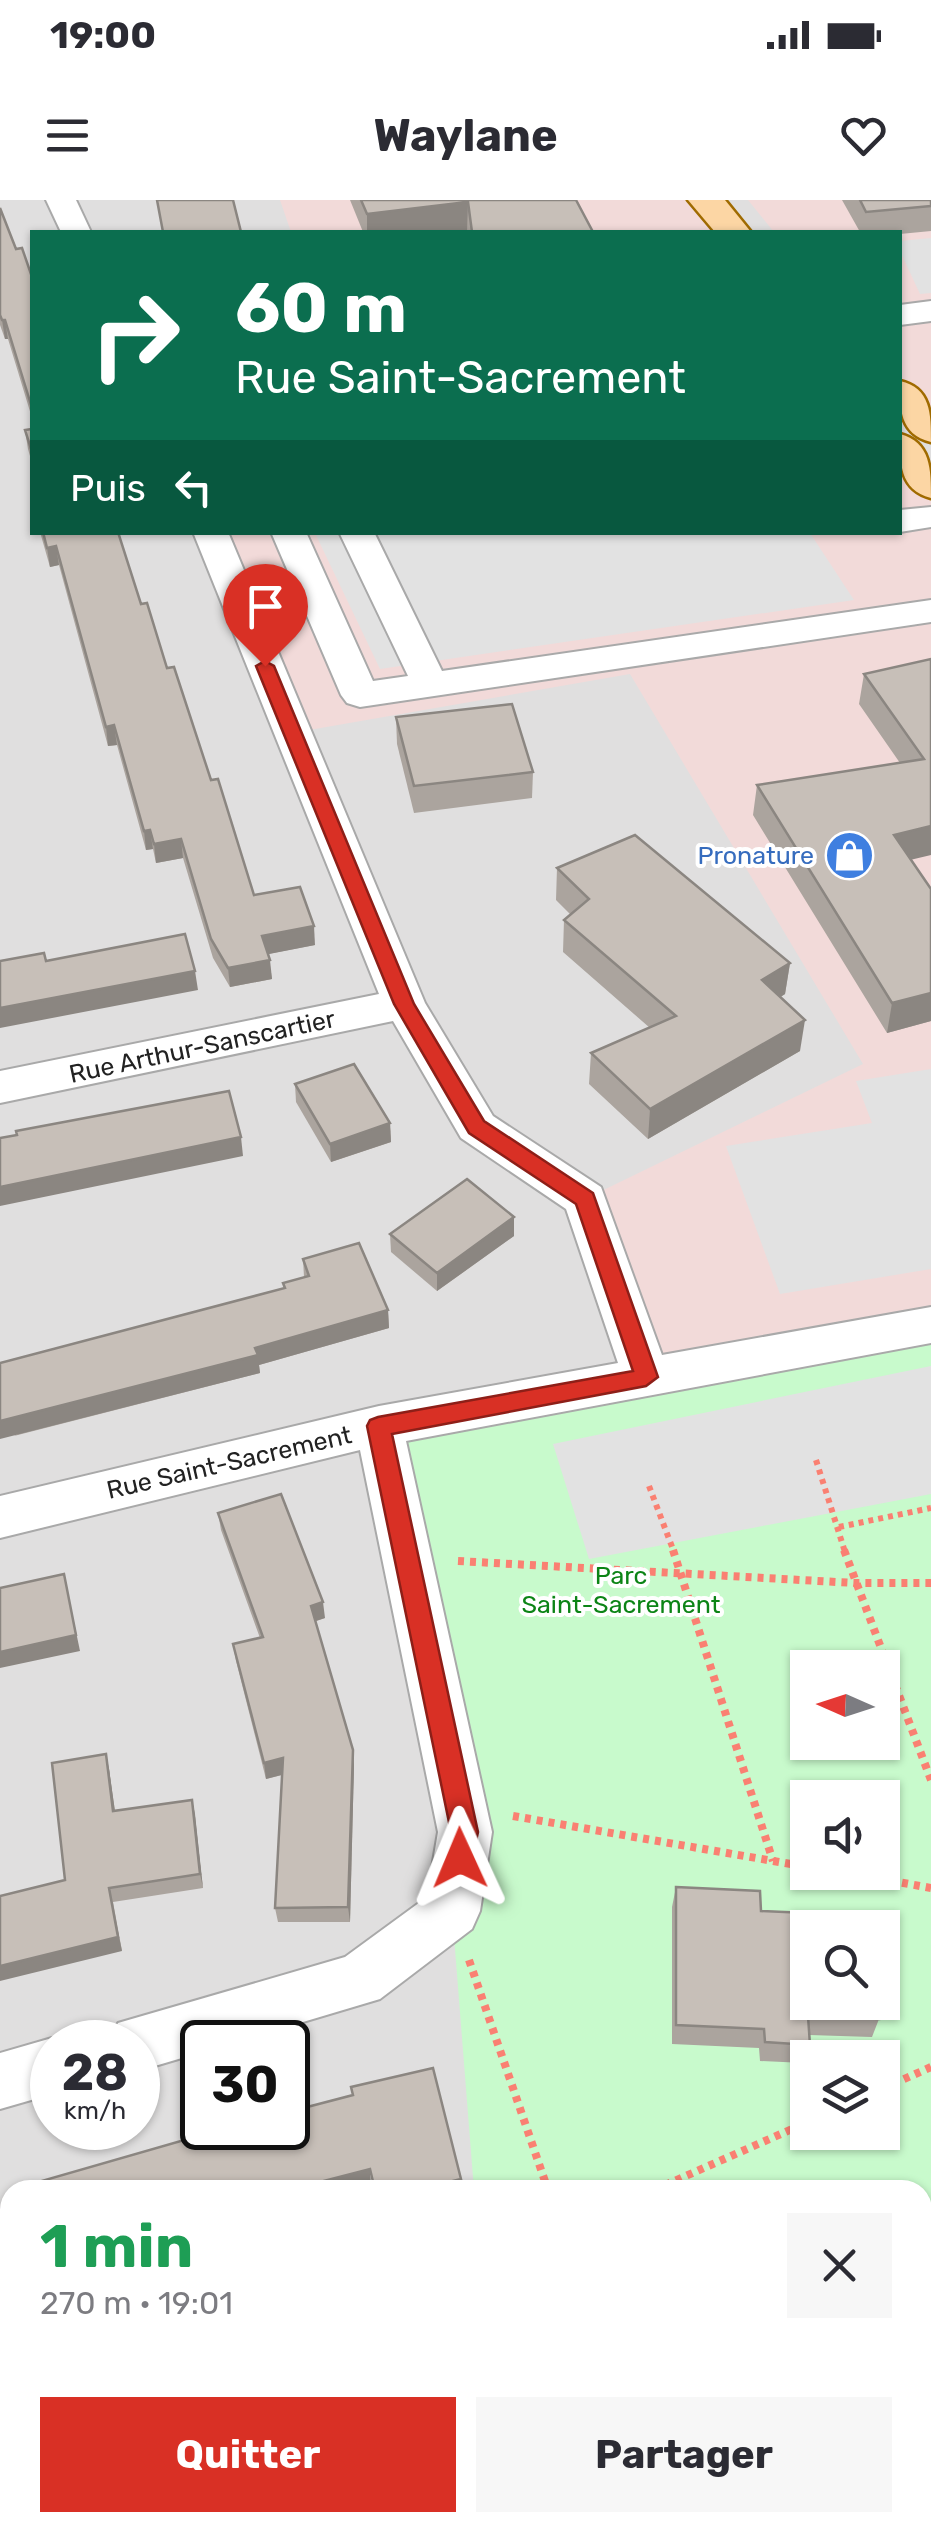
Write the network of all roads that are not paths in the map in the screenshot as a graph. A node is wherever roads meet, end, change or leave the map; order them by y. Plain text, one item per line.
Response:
1 (62, 200) edge
2 (706, 200) edge
3 (746, 223) edge
4 (75, 230) edge
5 (931, 311) edge
6 (902, 315) edge
7 (902, 394) edge
8 (931, 430) edge
9 (902, 449) edge
10 (931, 486) edge
11 (931, 517) edge
12 (902, 521) edge
13 (211, 535) edge
14 (289, 535) edge
15 (357, 535) edge
16 (931, 611) edge
17 (431, 686) junction
18 (404, 1004) junction
19 (0, 1087) edge
20 (931, 1325) edge
21 (646, 1377) junction
22 (378, 1426) junction
23 (0, 1517) edge
24 (160, 2036) edge
25 (30, 2072) edge
26 (0, 2081) edge

1 - 4 street
2 - 3 main road
5 - 6 street
7 - 8 main road
9 - 10 main road
11 - 12 street
13 - 18 street
14 - 17 street
15 - 17 street
16 - 17 street
18 - 19 street, Rue Arthur-Sanscartier
18 - 21 street
20 - 21 street, Rue Saint-Sacrement
21 - 22 street, Rue Saint-Sacrement
22 - 23 street, Rue Saint-Sacrement
22 - 24 street
25 - 26 street

